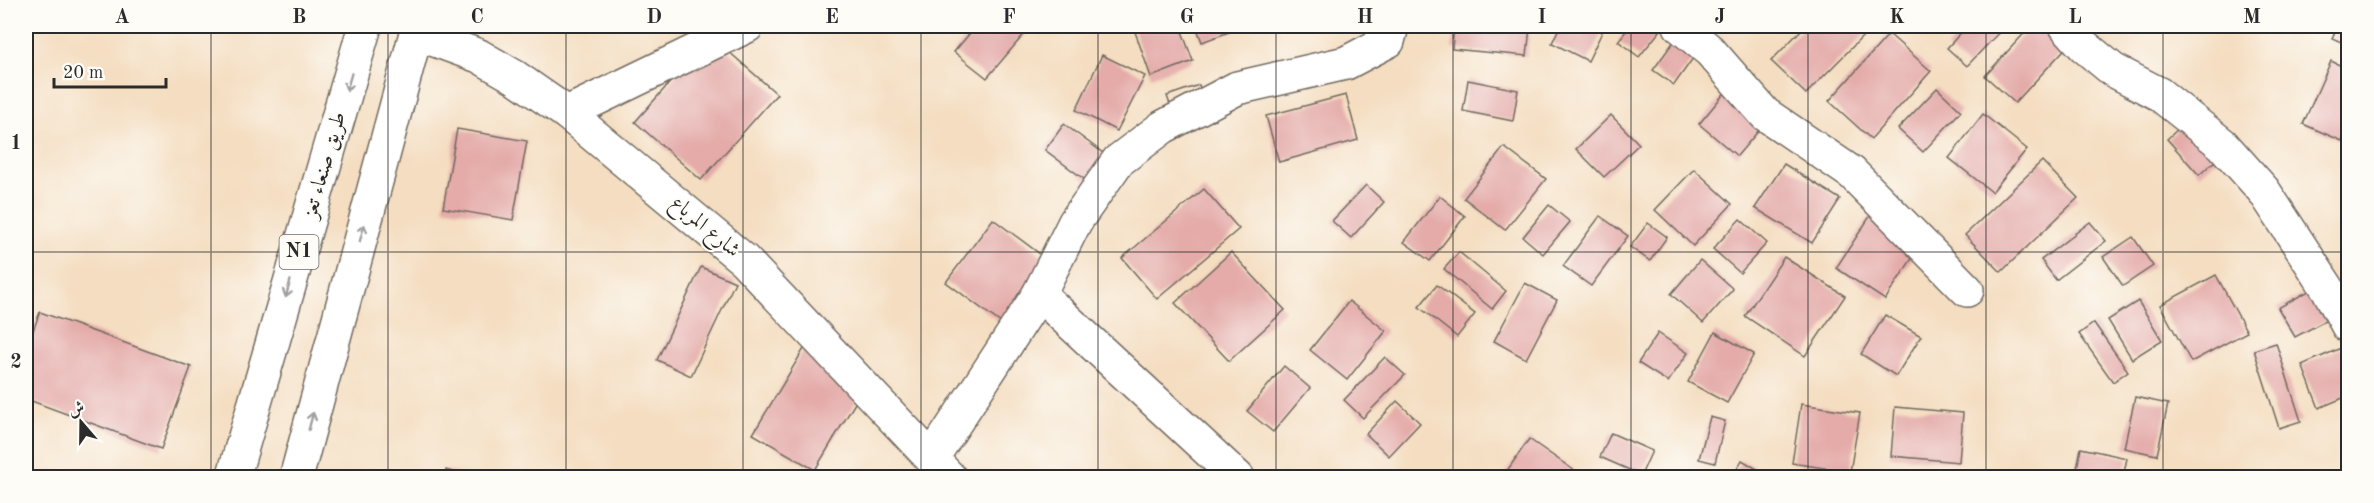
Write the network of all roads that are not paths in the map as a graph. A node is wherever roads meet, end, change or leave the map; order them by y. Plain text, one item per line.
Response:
1 (365, 26) edge
2 (747, 26) edge
3 (1392, 26) edge
4 (1680, 26) edge
5 (2066, 26) edge
6 (417, 29) edge
7 (567, 113) junction
8 (1967, 290) dead end
9 (1039, 294) junction
10 (2349, 326) edge
11 (941, 468) edge
12 (233, 477) edge
13 (296, 477) edge
14 (1238, 477) edge

1 -> 12 main road, طريق صنعاء تعز / N1
2 - 7 main road
3 - 9 main road
4 - 8 main road
5 - 10 main road
6 - 7 main road, شارع المرباع
13 -> 6 main road
7 - 11 main road, شارع المرباع
9 - 11 main road
9 - 14 main road

